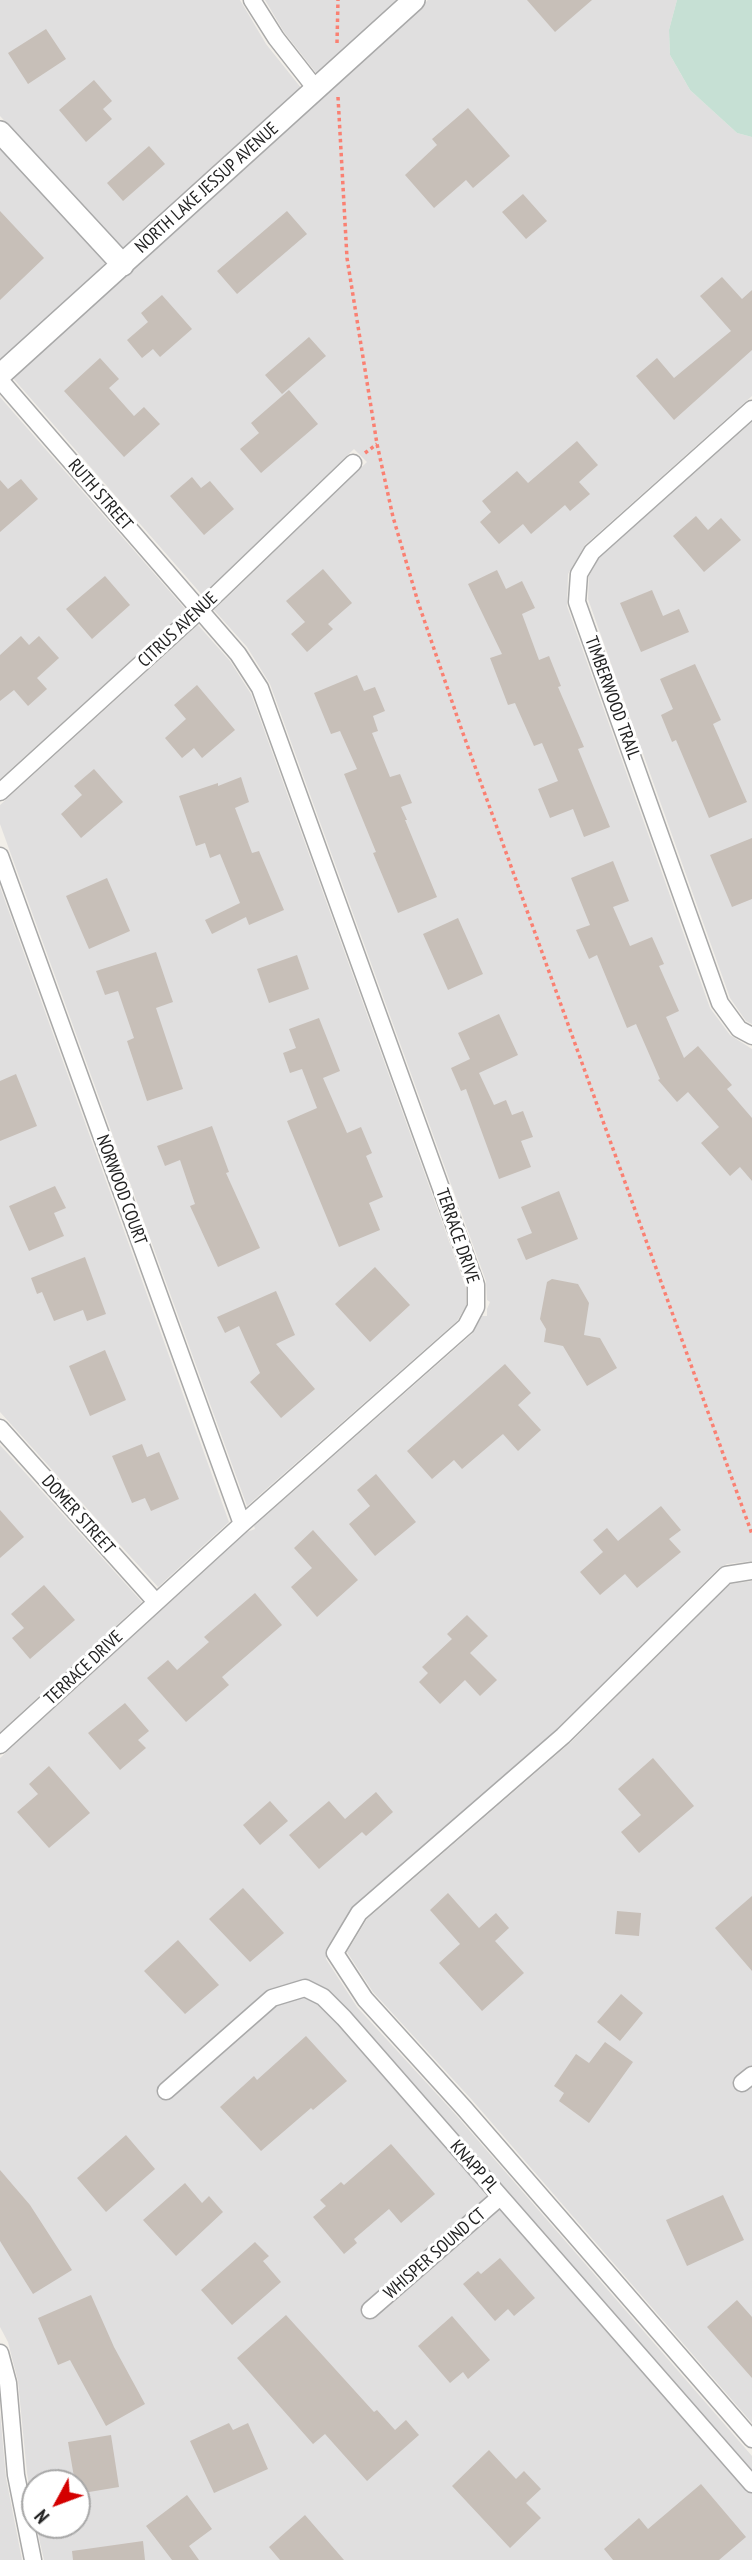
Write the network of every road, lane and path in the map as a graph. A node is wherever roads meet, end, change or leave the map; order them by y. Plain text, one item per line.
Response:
1 (252, 0) edge
2 (338, 0) edge
3 (414, 0) edge
4 (336, 55) dead end
5 (316, 89) junction
6 (338, 96) dead end
7 (0, 132) edge
8 (123, 265) junction
9 (0, 378) edge
10 (752, 409) edge
11 (353, 463) dead end
12 (200, 610) junction
13 (0, 792) edge
14 (0, 856) edge
15 (752, 1037) edge
16 (0, 1428) edge
17 (242, 1524) junction
18 (752, 1534) edge
19 (752, 1571) edge
20 (156, 1602) junction
21 (0, 1745) edge
22 (166, 2091) dead end
23 (500, 2197) junction
24 (370, 2310) dead end
25 (0, 2353) edge
26 (752, 2440) edge
27 (752, 2484) edge
28 (33, 2560) edge

1 - 5 street
2 - 4 path
3 - 5 street, NORTH LAKE JESSUP AVENUE
5 - 8 street, NORTH LAKE JESSUP AVENUE
6 - 18 path
7 - 8 street
8 - 9 street, NORTH LAKE JESSUP AVENUE
9 - 12 street, RUTH STREET
10 - 15 street, TIMBERWOOD TRAIL
11 - 12 street, CITRUS AVENUE
12 - 13 street, CITRUS AVENUE
12 - 17 street, TERRACE DRIVE
14 - 17 street, NORWOOD COURT
16 - 20 street, DOMER STREET
17 - 20 street, TERRACE DRIVE
19 - 26 street
20 - 21 street, TERRACE DRIVE
22 - 23 street, KNAPP PL
23 - 24 street, WHISPER SOUND CT
23 - 27 street, KNAPP PL
25 - 28 street

